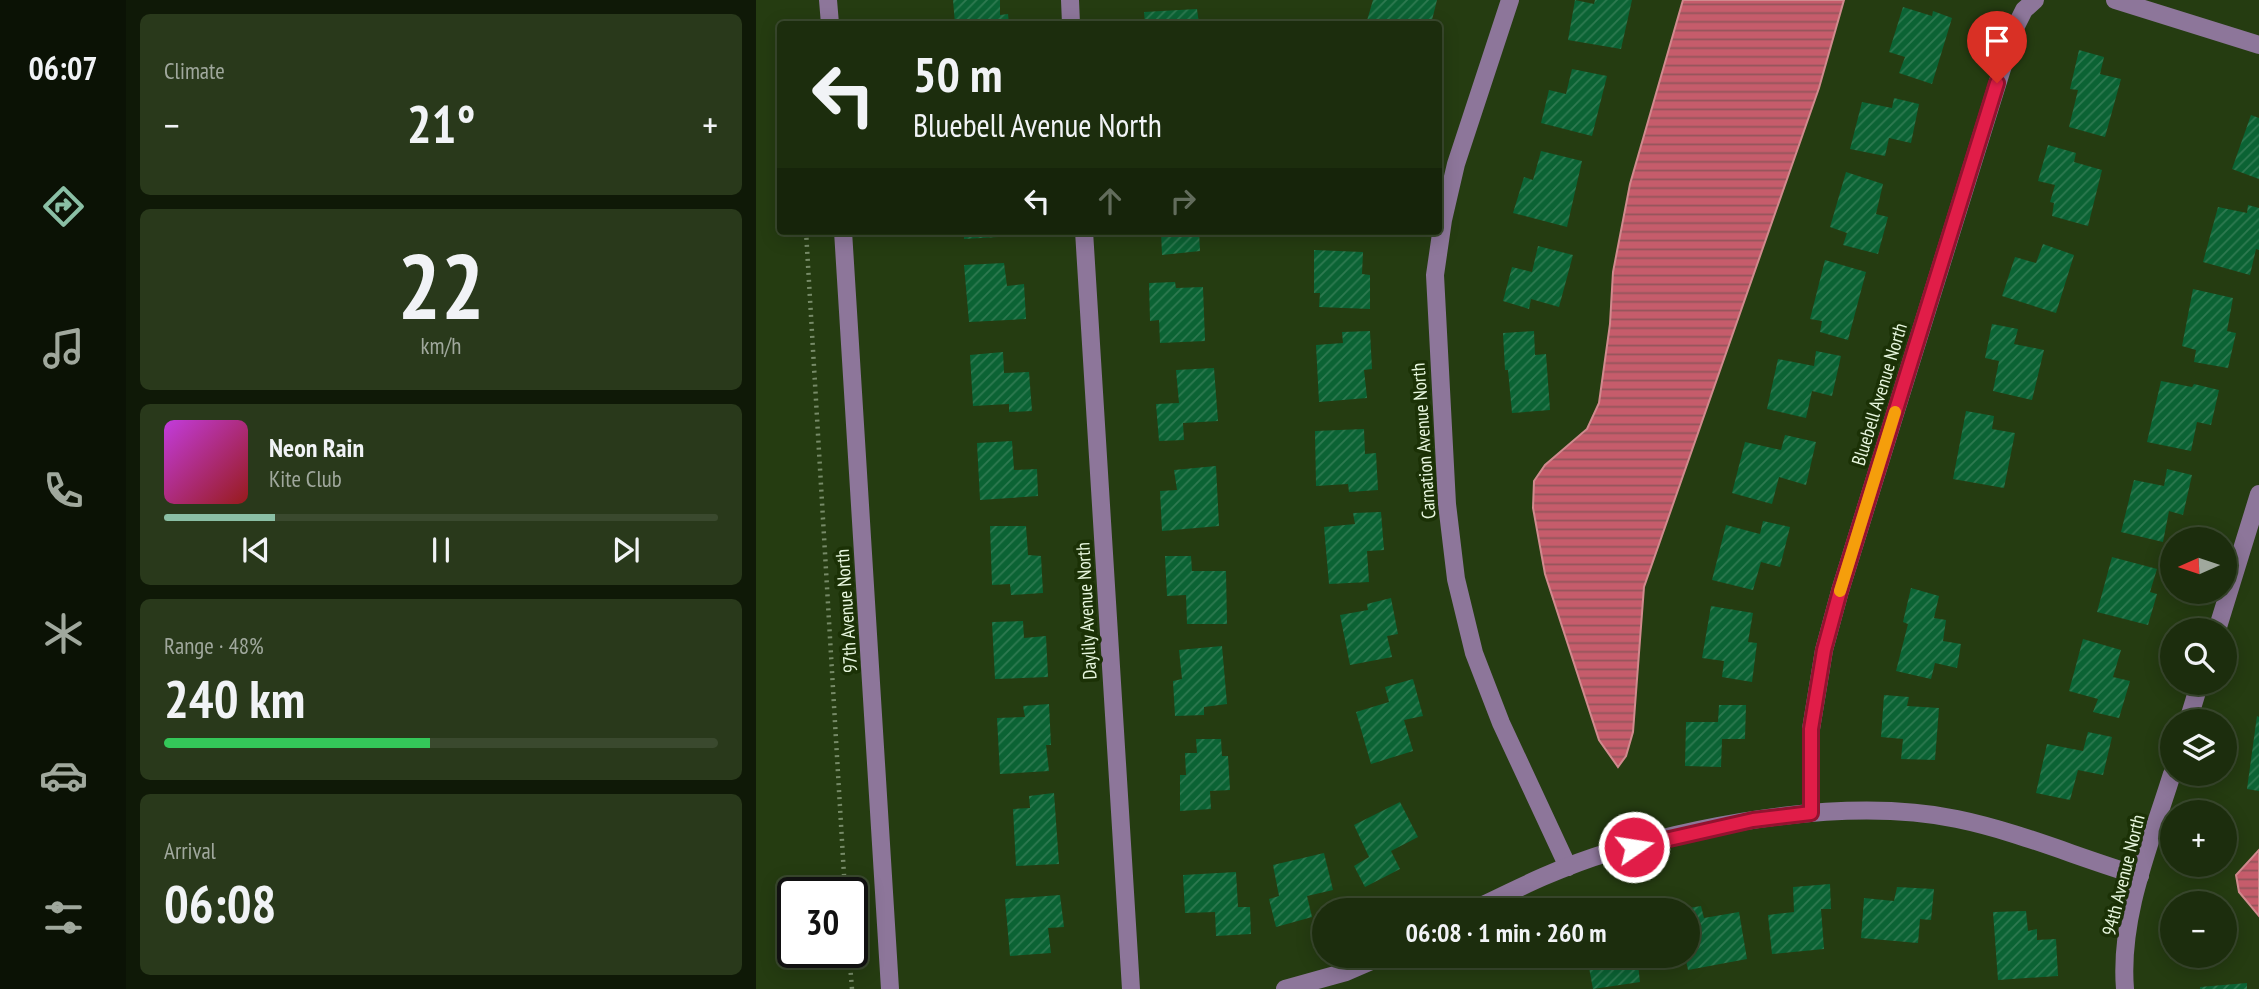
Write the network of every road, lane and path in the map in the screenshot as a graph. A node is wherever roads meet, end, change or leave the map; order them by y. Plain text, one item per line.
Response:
1 (828, 0) edge
2 (1070, 0) edge
3 (1510, 0) edge
4 (2035, 0) edge
5 (2115, 0) edge
6 (830, 21) edge
7 (1072, 21) edge
8 (2259, 45) edge
9 (1442, 227) edge
10 (806, 235) edge
11 (843, 235) edge
12 (1084, 235) edge
13 (1441, 235) edge
14 (2259, 494) edge
15 (2221, 618) edge
16 (2168, 786) edge
17 (1811, 813) junction
18 (1568, 867) junction
19 (2140, 876) junction
20 (844, 877) edge
21 (1500, 898) edge
22 (850, 968) edge
23 (1355, 968) edge
24 (852, 989) edge
25 (890, 989) edge
26 (1130, 989) edge
27 (1284, 989) edge
28 (2125, 989) edge

1 - 6 street
2 - 7 street
3 - 9 street, Carnation Avenue North
4 - 17 street, Bluebell Avenue North
5 - 8 street
10 - 20 path
11 - 25 street, 97th Avenue North
12 - 26 street, Daylily Avenue North
13 - 18 street, Carnation Avenue North
14 - 15 street
16 - 19 street, 94th Avenue North
17 - 18 street
17 - 19 street
18 - 21 street
19 - 28 street, 94th Avenue North
22 - 24 path
23 - 27 street

